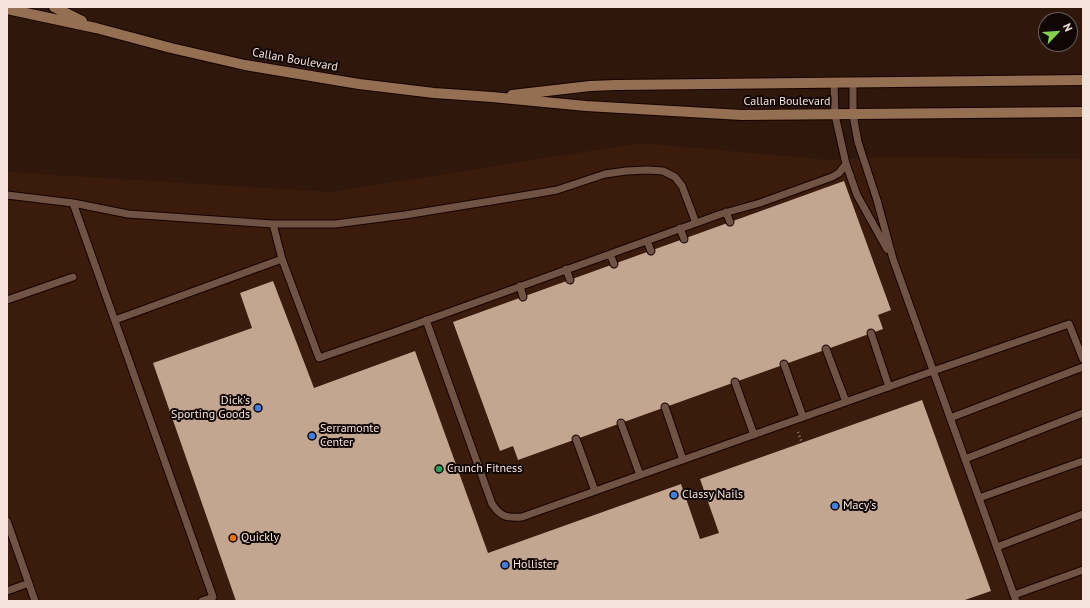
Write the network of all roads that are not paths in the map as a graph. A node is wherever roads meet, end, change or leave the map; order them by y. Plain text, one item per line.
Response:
1 (54, 7) edge
2 (7, 9) edge
3 (96, 28) junction
4 (1083, 80) edge
5 (834, 82) junction
6 (853, 82) junction
7 (492, 97) junction
8 (1083, 112) edge
9 (853, 114) junction
10 (835, 115) junction
11 (846, 164) junction
12 (7, 195) edge
13 (73, 203) junction
14 (726, 212) junction
15 (730, 222) dead end
16 (696, 223) junction
17 (273, 224) junction
18 (680, 228) junction
19 (684, 239) dead end
20 (647, 240) junction
21 (651, 251) dead end
22 (610, 254) junction
23 (282, 259) junction
24 (893, 259) junction
25 (614, 264) dead end
26 (566, 270) junction
27 (73, 277) dead end
28 (570, 280) dead end
29 (520, 286) junction
30 (523, 297) dead end
31 (7, 300) edge
32 (115, 320) junction
33 (426, 320) junction
34 (871, 333) dead end
35 (826, 349) dead end
36 (1083, 359) edge
37 (784, 364) dead end
38 (1083, 367) edge
39 (933, 371) junction
40 (735, 382) dead end
41 (889, 386) junction
42 (846, 402) junction
43 (665, 407) dead end
44 (1083, 413) edge
45 (803, 417) junction
46 (950, 418) junction
47 (620, 423) dead end
48 (754, 435) junction
49 (576, 439) dead end
50 (965, 459) junction
51 (683, 460) junction
52 (1083, 461) edge
53 (640, 475) junction
54 (595, 491) junction
55 (979, 498) junction
56 (1083, 514) edge
57 (7, 521) edge
58 (997, 547) junction
59 (1083, 570) edge
60 (29, 583) junction
61 (7, 591) edge
62 (1015, 598) edge
63 (36, 601) edge
64 (202, 601) edge

1 - 3 street, Callan Boulevard
2 - 3 street, Callan Boulevard
3 - 7 street, Callan Boulevard
4 - 6 street, Callan Boulevard
5 - 6 street, Callan Boulevard
5 - 7 street, Callan Boulevard
5 - 10 lane
6 - 9 lane
7 - 10 street, Callan Boulevard
8 - 9 street, Callan Boulevard
9 - 10 street, Callan Boulevard
9 - 24 lane
10 - 11 lane
11 - 14 lane
11 - 24 lane
12 - 13 lane
13 - 17 lane
13 - 32 lane
14 - 15 lane
14 - 16 lane
16 - 17 lane
16 - 18 lane
17 - 23 lane
18 - 19 lane
18 - 20 lane
20 - 21 lane
20 - 22 lane
22 - 25 lane
22 - 26 lane
23 - 32 lane
23 - 33 lane
24 - 39 lane
26 - 28 lane
26 - 29 lane
27 - 31 lane
29 - 30 lane
29 - 33 lane
32 - 64 lane
33 - 54 lane
34 - 41 lane
35 - 42 lane
36 - 39 lane
37 - 45 lane
38 - 46 lane
39 - 41 lane
39 - 46 lane
40 - 48 lane
41 - 42 lane
42 - 45 lane
43 - 51 lane
44 - 50 lane
45 - 48 lane
46 - 50 lane
47 - 53 lane
48 - 51 lane
49 - 54 lane
50 - 55 lane
51 - 53 lane
52 - 55 lane
53 - 54 lane
55 - 58 lane
56 - 58 lane
57 - 60 lane
58 - 62 lane
59 - 62 lane
60 - 61 lane
60 - 63 lane

